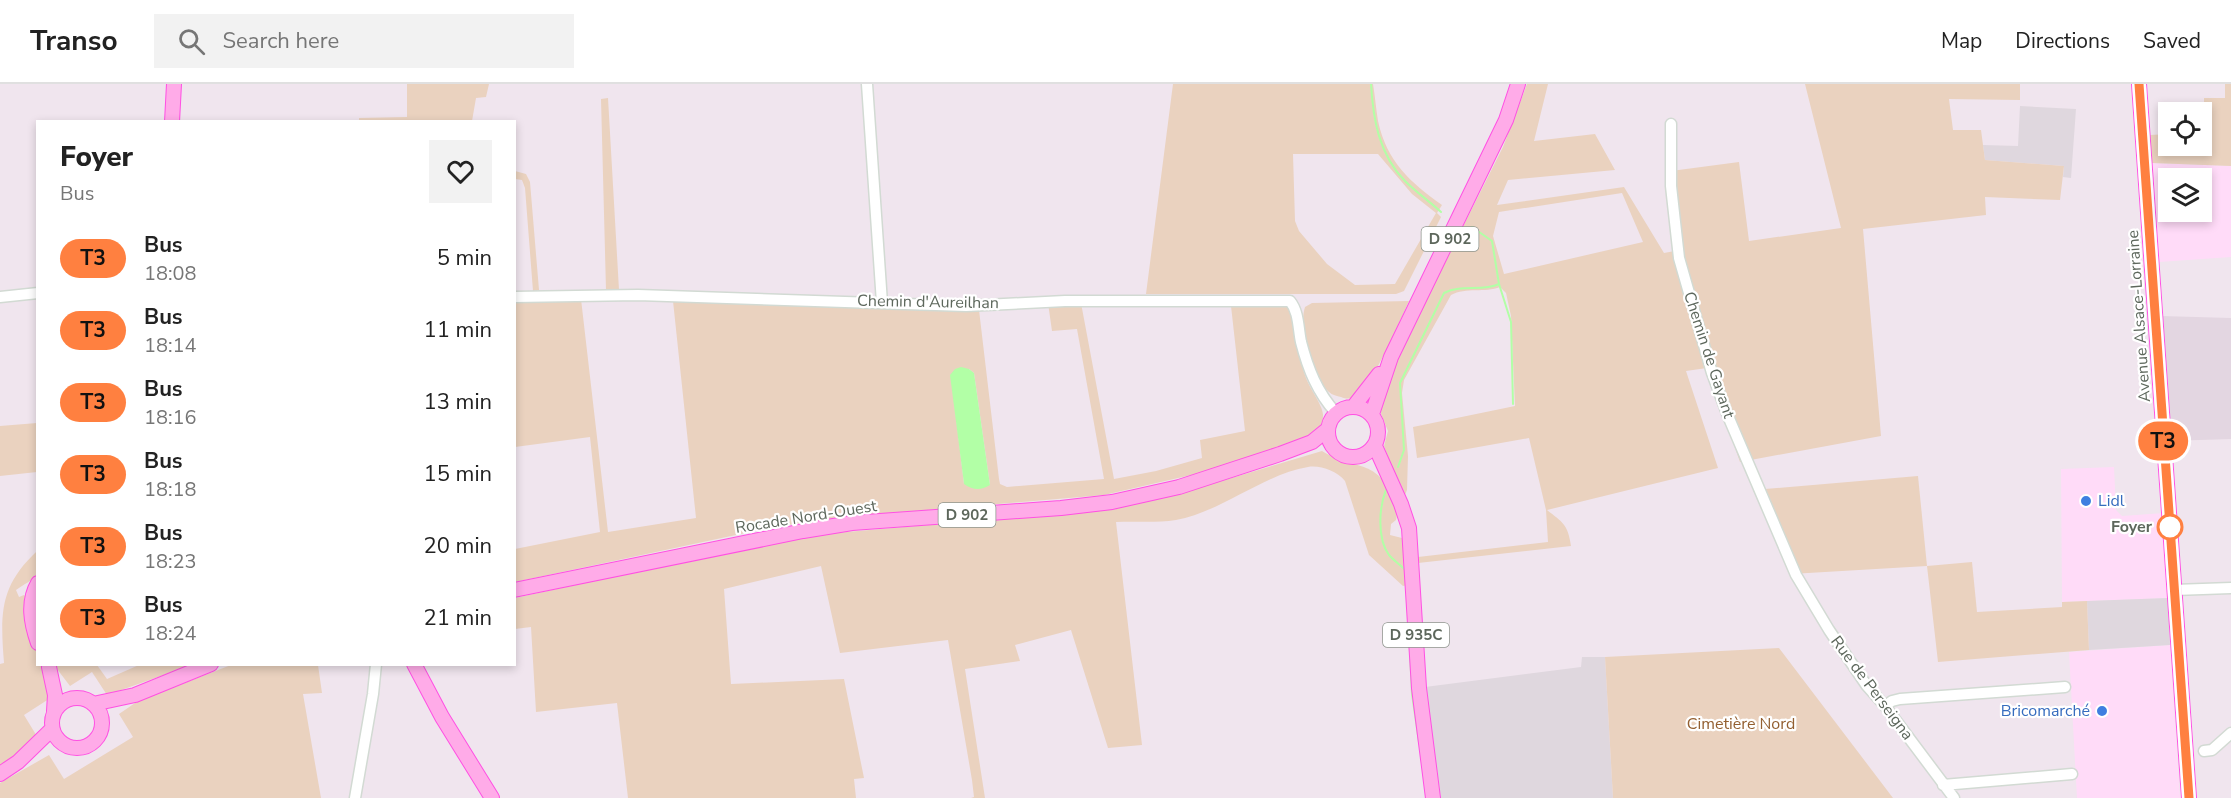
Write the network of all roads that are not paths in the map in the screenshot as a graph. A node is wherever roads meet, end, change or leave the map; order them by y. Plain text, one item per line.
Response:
1 (174, 84) edge
2 (867, 84) edge
3 (1518, 84) edge
4 (2139, 84) edge
5 (172, 120) edge
6 (1671, 124) dead end
7 (1668, 249) dead end
8 (1679, 258) junction
9 (36, 293) edge
10 (0, 297) edge
11 (516, 297) edge
12 (882, 303) junction
13 (1391, 357) junction
14 (1354, 406) junction
15 (1336, 413) junction
16 (1372, 414) junction
17 (1328, 429) junction
18 (1374, 446) junction
19 (1334, 448) junction
20 (1280, 454) junction
21 (1360, 456) junction
22 (1388, 476) junction
23 (1796, 575) joint
24 (2231, 588) edge
25 (36, 589) edge
26 (516, 590) edge
27 (2174, 590) junction
28 (36, 634) edge
29 (48, 666) edge
30 (206, 666) edge
31 (376, 666) edge
32 (415, 666) edge
33 (2065, 687) dead end
34 (135, 695) junction
35 (75, 698) junction
36 (93, 704) junction
37 (1885, 706) junction
38 (54, 711) junction
39 (102, 721) junction
40 (52, 729) junction
41 (2231, 734) edge
42 (61, 744) junction
43 (2204, 750) dead end
44 (18, 762) junction
45 (0, 774) edge
46 (2072, 774) dead end
47 (1943, 785) junction
48 (354, 798) edge
49 (492, 798) edge
50 (1433, 798) edge
51 (1954, 798) edge
52 (2189, 798) edge

1 - 5 main road
2 - 12 street
3 - 13 main road, D 902
4 - 27 main road, Avenue Alsace-Lorraine
6 - 8 street, Chemin de Gayant
7 - 8 street
8 - 23 street, Chemin de Gayant
9 - 10 street
11 - 12 street, Chemin d'Aureilhan
12 - 15 street, Chemin d'Aureilhan
13 - 14 main road, D 902
13 - 16 main road, D 902
14 - 15 main road
14 - 16 main road
15 - 17 main road
16 - 18 main road
17 - 19 main road
17 - 20 main road, Rocade Nord-Ouest / D 902
18 - 21 main road
18 - 22 main road, D 935C
19 - 20 main road, Rocade Nord-Ouest / D 902
19 - 21 main road
20 - 26 main road, Rocade Nord-Ouest / D 902
21 - 22 main road, D 935C
22 - 50 main road, D 935C
23 - 37 street, Rue de Perseigna
24 - 27 street
25 - 28 main road
27 - 52 main road, Avenue Alsace-Lorraine
29 - 35 main road
29 - 38 main road
30 - 34 main road
31 - 48 street
32 - 49 main road
33 - 37 street
34 - 36 main road
34 - 39 main road
35 - 36 main road
35 - 38 main road
36 - 39 main road
37 - 47 street, Rue de Perseigna
38 - 40 main road
39 - 42 main road
40 - 42 main road
40 - 44 main road
41 - 43 street
42 - 44 main road
44 - 45 main road
46 - 47 street
47 - 51 street, Rue de Perseigna

